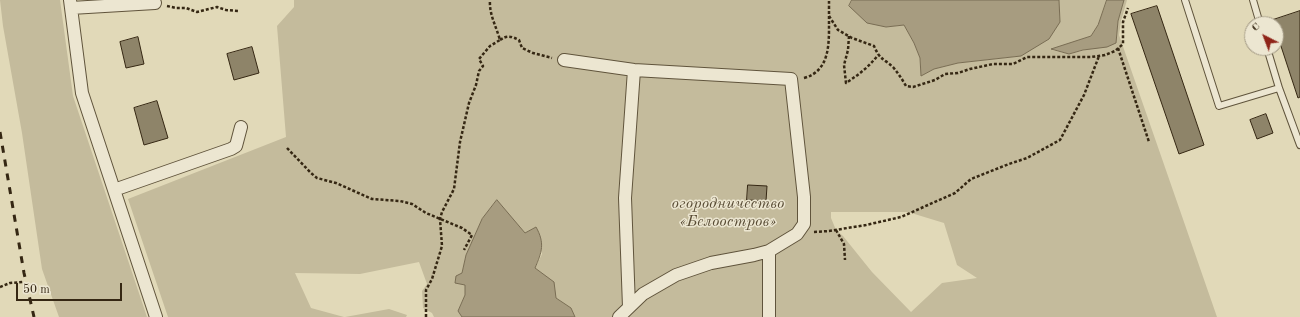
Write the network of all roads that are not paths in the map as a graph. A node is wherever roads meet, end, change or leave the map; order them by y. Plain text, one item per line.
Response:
1 (1186, 0) edge
2 (1253, 0) edge
3 (155, 3) road end
4 (70, 4) edge
5 (1258, 16) edge
6 (1269, 56) edge
7 (564, 60) road end
8 (634, 70) junction
9 (1279, 88) junction
10 (241, 127) dead end
11 (1300, 145) edge
12 (114, 190) junction
13 (769, 251) junction
14 (629, 307) junction
15 (156, 317) edge
16 (619, 317) edge
17 (769, 317) edge

1 - 9 lane
2 - 5 lane
3 - 4 street
4 - 12 street
6 - 9 lane
7 - 8 street
8 - 13 street
8 - 14 street
9 - 11 lane
10 - 12 street
12 - 15 street
13 - 14 street
13 - 17 street
14 - 16 street

